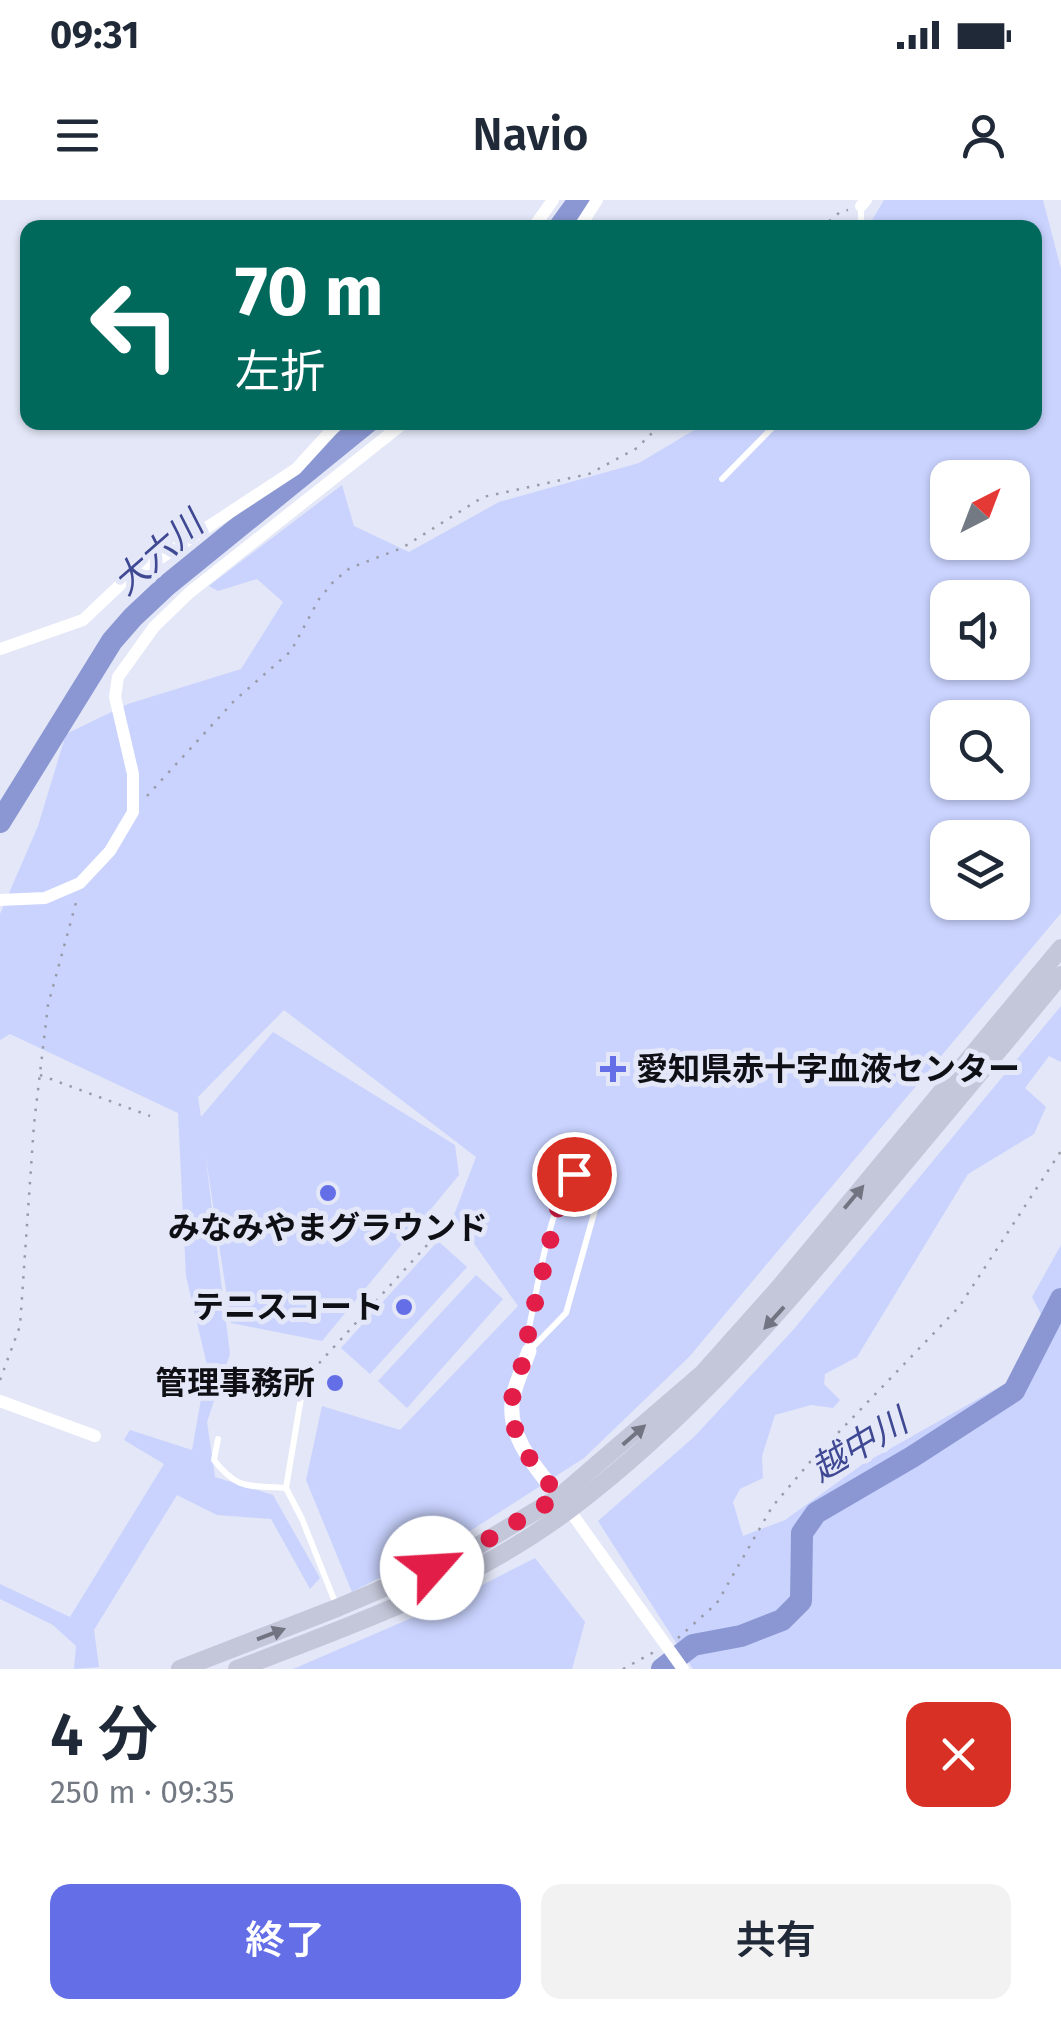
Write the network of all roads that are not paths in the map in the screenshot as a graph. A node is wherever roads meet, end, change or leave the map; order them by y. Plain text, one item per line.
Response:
1 (332, 430) edge
2 (395, 430) edge
3 (770, 430) edge
4 (722, 479) dead end
5 (0, 650) edge
6 (0, 900) edge
7 (1061, 948) edge
8 (1061, 975) edge
9 (529, 1351) junction
10 (304, 1380) road end
11 (0, 1401) edge
12 (95, 1436) dead end
13 (218, 1439) dead end
14 (286, 1488) junction
15 (564, 1503) junction
16 (337, 1608) junction
17 (180, 1669) edge
18 (237, 1669) edge
19 (682, 1669) edge

1 - 5 street
2 - 6 street
3 - 4 lane
15 -> 7 main road
8 -> 15 main road
9 - 9 lane
9 - 15 street
10 - 14 lane
11 - 12 street
13 - 14 lane
14 - 16 lane
15 - 16 main road
15 - 18 main road
15 - 19 street
17 -> 16 main road

